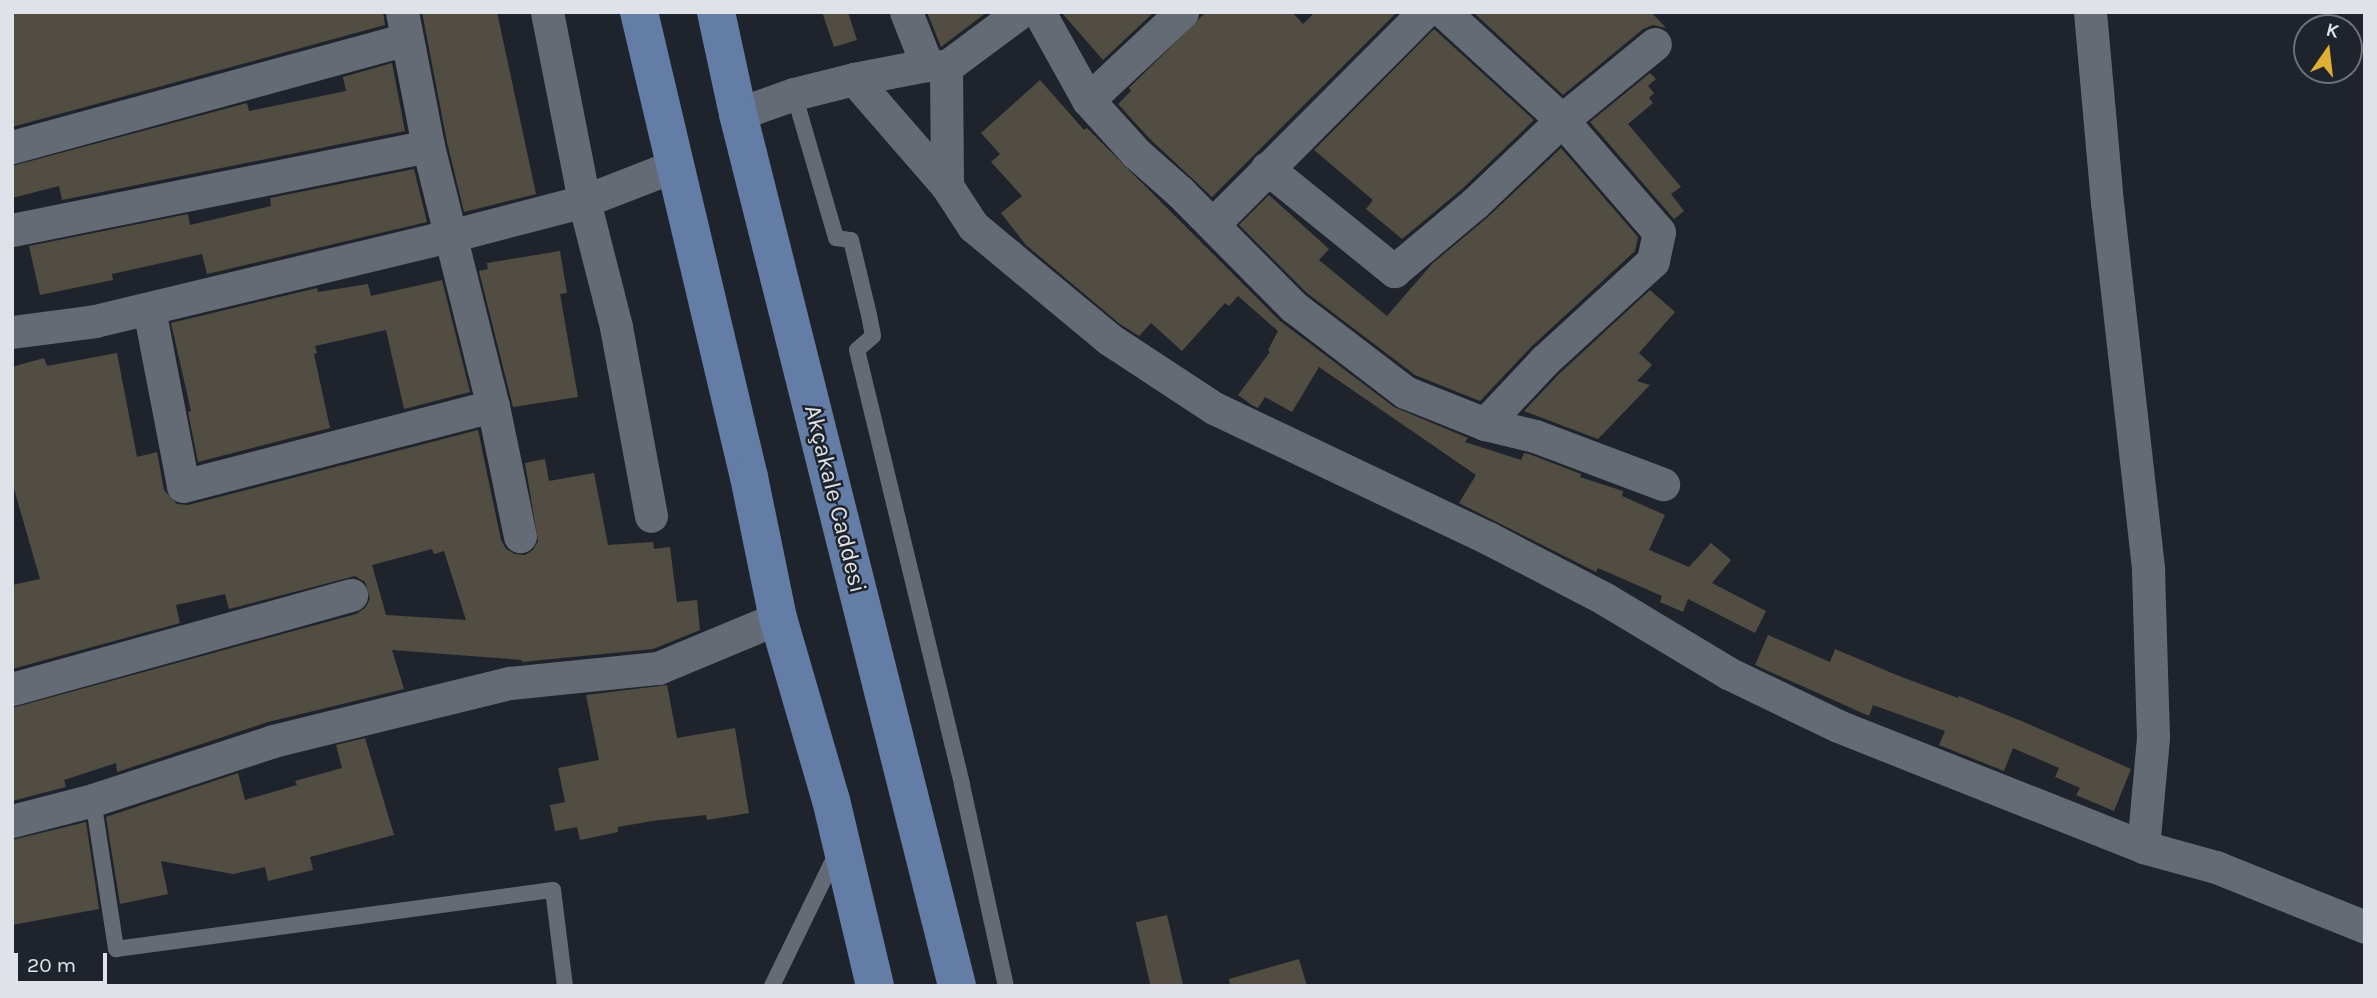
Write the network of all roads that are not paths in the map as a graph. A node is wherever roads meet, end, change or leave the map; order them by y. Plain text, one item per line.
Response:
1 (547, 12) edge
2 (639, 12) edge
3 (716, 12) edge
4 (906, 12) edge
5 (1020, 12) edge
6 (1039, 12) edge
7 (1182, 12) edge
8 (1424, 12) edge
9 (1444, 12) edge
10 (2090, 12) edge
11 (405, 26) edge
12 (1655, 44) dead end
13 (936, 66) junction
14 (854, 79) junction
15 (794, 94) junction
16 (1088, 100) junction
17 (738, 114) junction
18 (1562, 120) junction
19 (428, 146) junction
20 (12, 147) edge
21 (674, 166) junction
22 (1267, 168) junction
23 (947, 186) junction
24 (584, 201) junction
25 (1213, 225) junction
26 (12, 230) edge
27 (450, 236) junction
28 (149, 309) junction
29 (12, 332) edge
30 (493, 406) junction
31 (1485, 424) junction
32 (1663, 484) dead end
33 (651, 516) dead end
34 (520, 536) dead end
35 (351, 595) dead end
36 (778, 618) junction
37 (12, 689) edge
38 (93, 800) junction
39 (12, 821) edge
40 (2143, 846) junction
41 (840, 847) junction
42 (2365, 927) edge
43 (868, 975) edge
44 (565, 986) edge
45 (772, 986) edge
46 (957, 986) edge
47 (1006, 986) edge

1 - 24 street
2 - 21 main road
3 - 17 main road, Akçakale Caddesi
4 - 13 street
5 - 13 street
6 - 16 street
7 - 16 street
8 - 22 street
9 - 18 street
10 - 40 street
11 - 19 street
11 - 20 street
12 - 18 street
13 - 14 street
13 - 23 street
14 - 15 street
14 - 23 street
15 - 17 street
15 - 47 lane
16 - 25 street
17 - 46 main road, Akçakale Caddesi
18 - 22 street
18 - 31 street
19 - 26 street
19 - 27 street
21 - 24 street
21 - 36 main road
22 - 25 street
23 - 40 street
24 - 27 street
24 - 33 street
25 - 31 street
27 - 28 street
27 - 30 street
28 - 29 street
28 - 30 street
30 - 34 street
31 - 32 street
35 - 37 street
36 - 38 street
36 - 41 main road
38 - 39 street
38 - 44 lane
40 - 42 street
41 - 43 main road
41 - 45 lane

